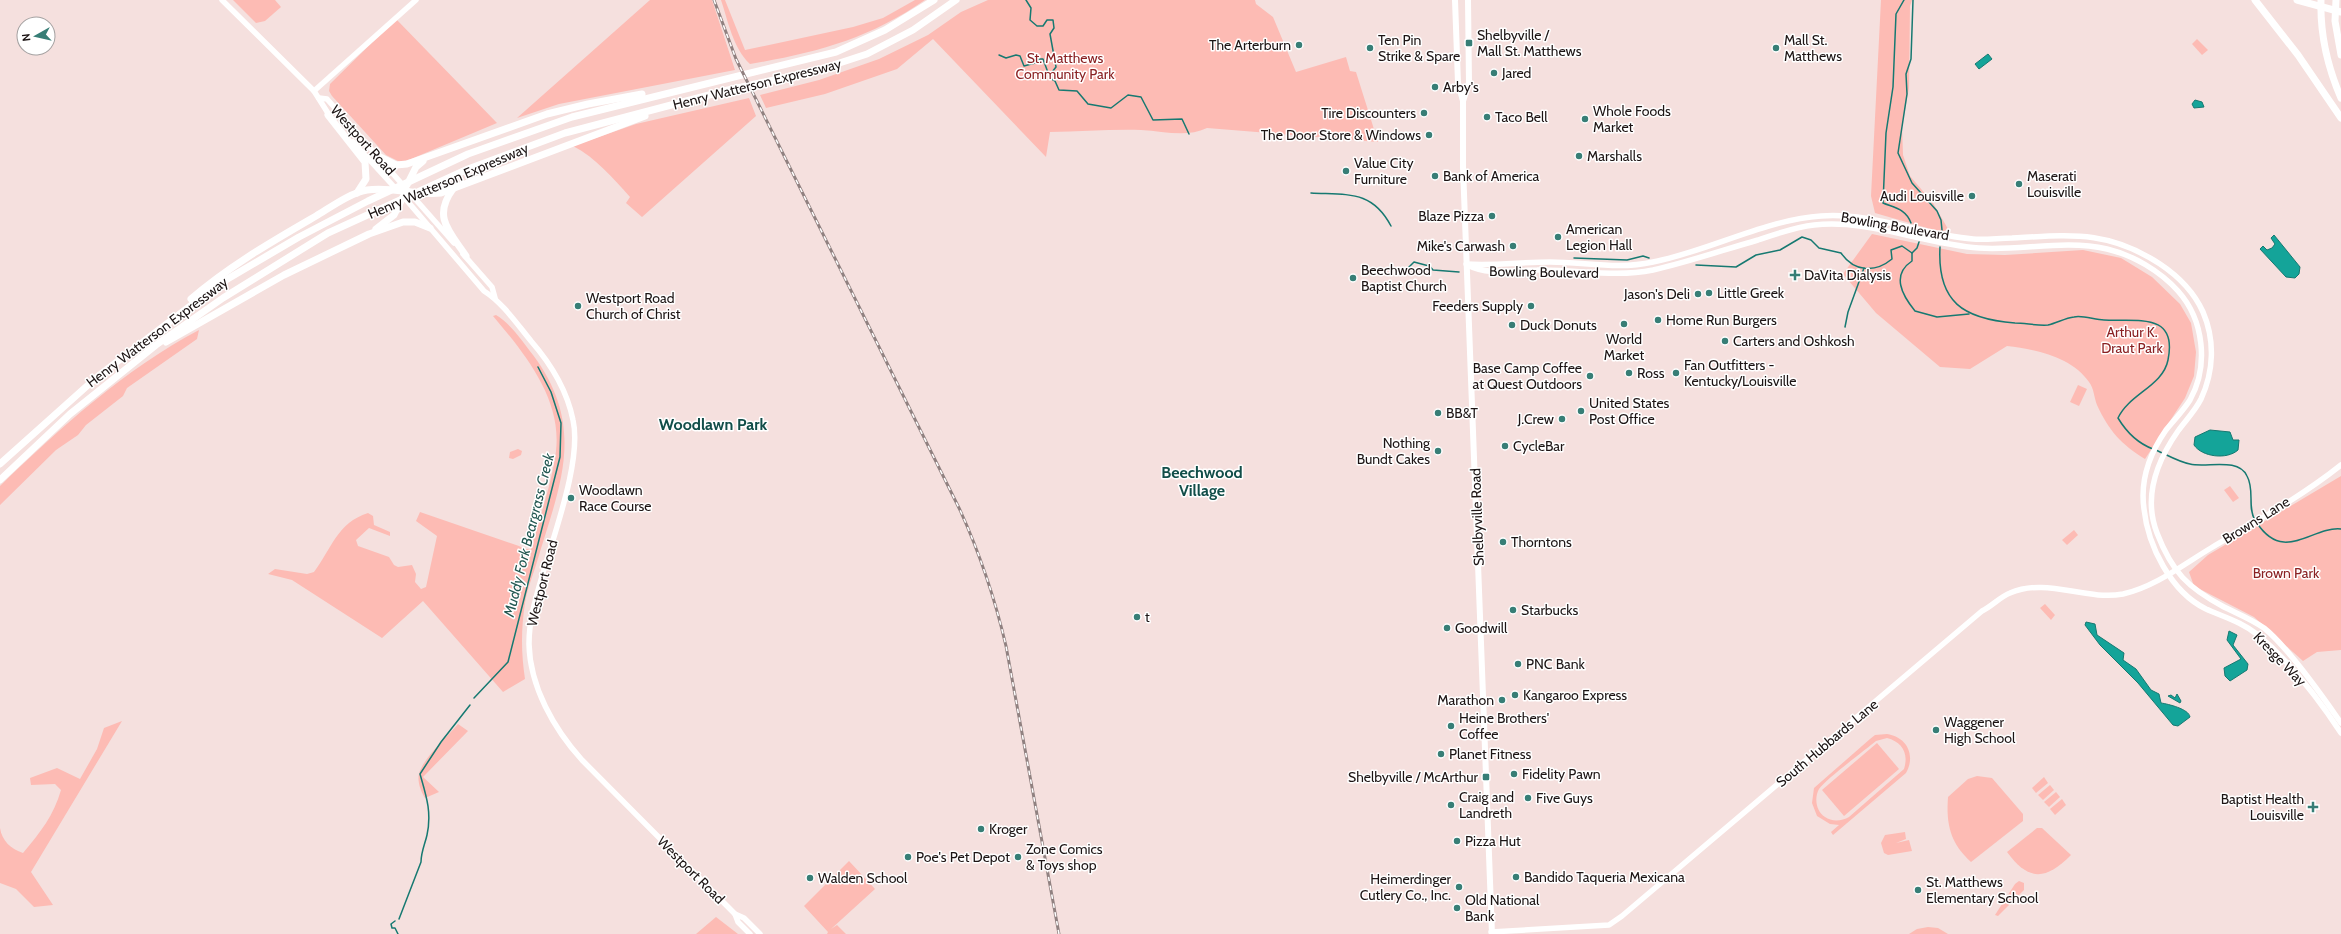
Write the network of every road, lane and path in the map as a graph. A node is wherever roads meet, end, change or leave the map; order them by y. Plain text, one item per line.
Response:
1 (222, 0) edge
2 (416, 0) edge
3 (934, 0) edge
4 (956, 0) edge
5 (1455, 0) edge
6 (1468, 0) edge
7 (2255, 0) edge
8 (2321, 0) edge
9 (2336, 0) edge
10 (2300, 2) edge
11 (2341, 12) edge
12 (2341, 55) edge
13 (694, 86) junction
14 (314, 91) junction
15 (319, 98) junction
16 (698, 98) junction
17 (2341, 98) edge
18 (1463, 101) junction
19 (328, 115) junction
20 (2341, 118) edge
21 (378, 156) junction
22 (425, 159) junction
23 (453, 189) junction
24 (405, 192) junction
25 (356, 194) junction
26 (430, 228) junction
27 (369, 234) junction
28 (466, 256) junction
29 (1466, 264) junction
30 (495, 298) junction
31 (147, 338) junction
32 (137, 359) junction
33 (0, 464) edge
34 (2341, 465) edge
35 (0, 480) edge
36 (2176, 569) junction
37 (2169, 573) junction
38 (2341, 723) edge
39 (2341, 733) edge
40 (736, 914) junction
41 (1492, 933) edge
42 (750, 934) edge
43 (760, 934) edge

1 - 14 street, Westport Road
2 - 14 street
3 - 13 highway, Henry Watterson Expressway
4 - 16 highway, Henry Watterson Expressway
5 - 18 main road, Shelbyville Road
6 - 18 main road, Shelbyville Road
7 - 20 highway
8 - 17 highway
9 - 12 highway
10 - 11 highway
13 - 22 highway
13 - 31 highway, Henry Watterson Expressway
14 - 15 street, Westport Road
15 - 19 street, Westport Road
15 - 21 street, Westport Road
16 - 23 highway
16 - 32 highway, Henry Watterson Expressway
18 - 29 main road, Shelbyville Road
19 - 24 street, Westport Road
19 - 25 highway
21 - 22 highway
21 - 24 street, Westport Road
22 - 24 highway
23 - 24 highway
23 - 28 highway
24 - 25 highway
24 - 26 street, Westport Road
24 - 27 highway
24 - 28 street, Westport Road
25 - 31 highway
26 - 27 highway
26 - 30 street, Westport Road
27 - 32 highway
28 - 30 street, Westport Road
29 - 36 street, Bowling Boulevard
29 - 37 street, Bowling Boulevard
29 - 41 main road, Shelbyville Road
30 - 40 street, Westport Road
31 - 33 highway, Henry Watterson Expressway
32 - 35 highway, Henry Watterson Expressway
34 - 36 street, Browns Lane
36 - 37 street, Browns Lane
36 - 38 street, Kresge Way
37 - 39 street, Kresge Way
37 - 41 street, South Hubbards Lane
40 - 42 street, Westport Road
40 - 43 street, Westport Road

